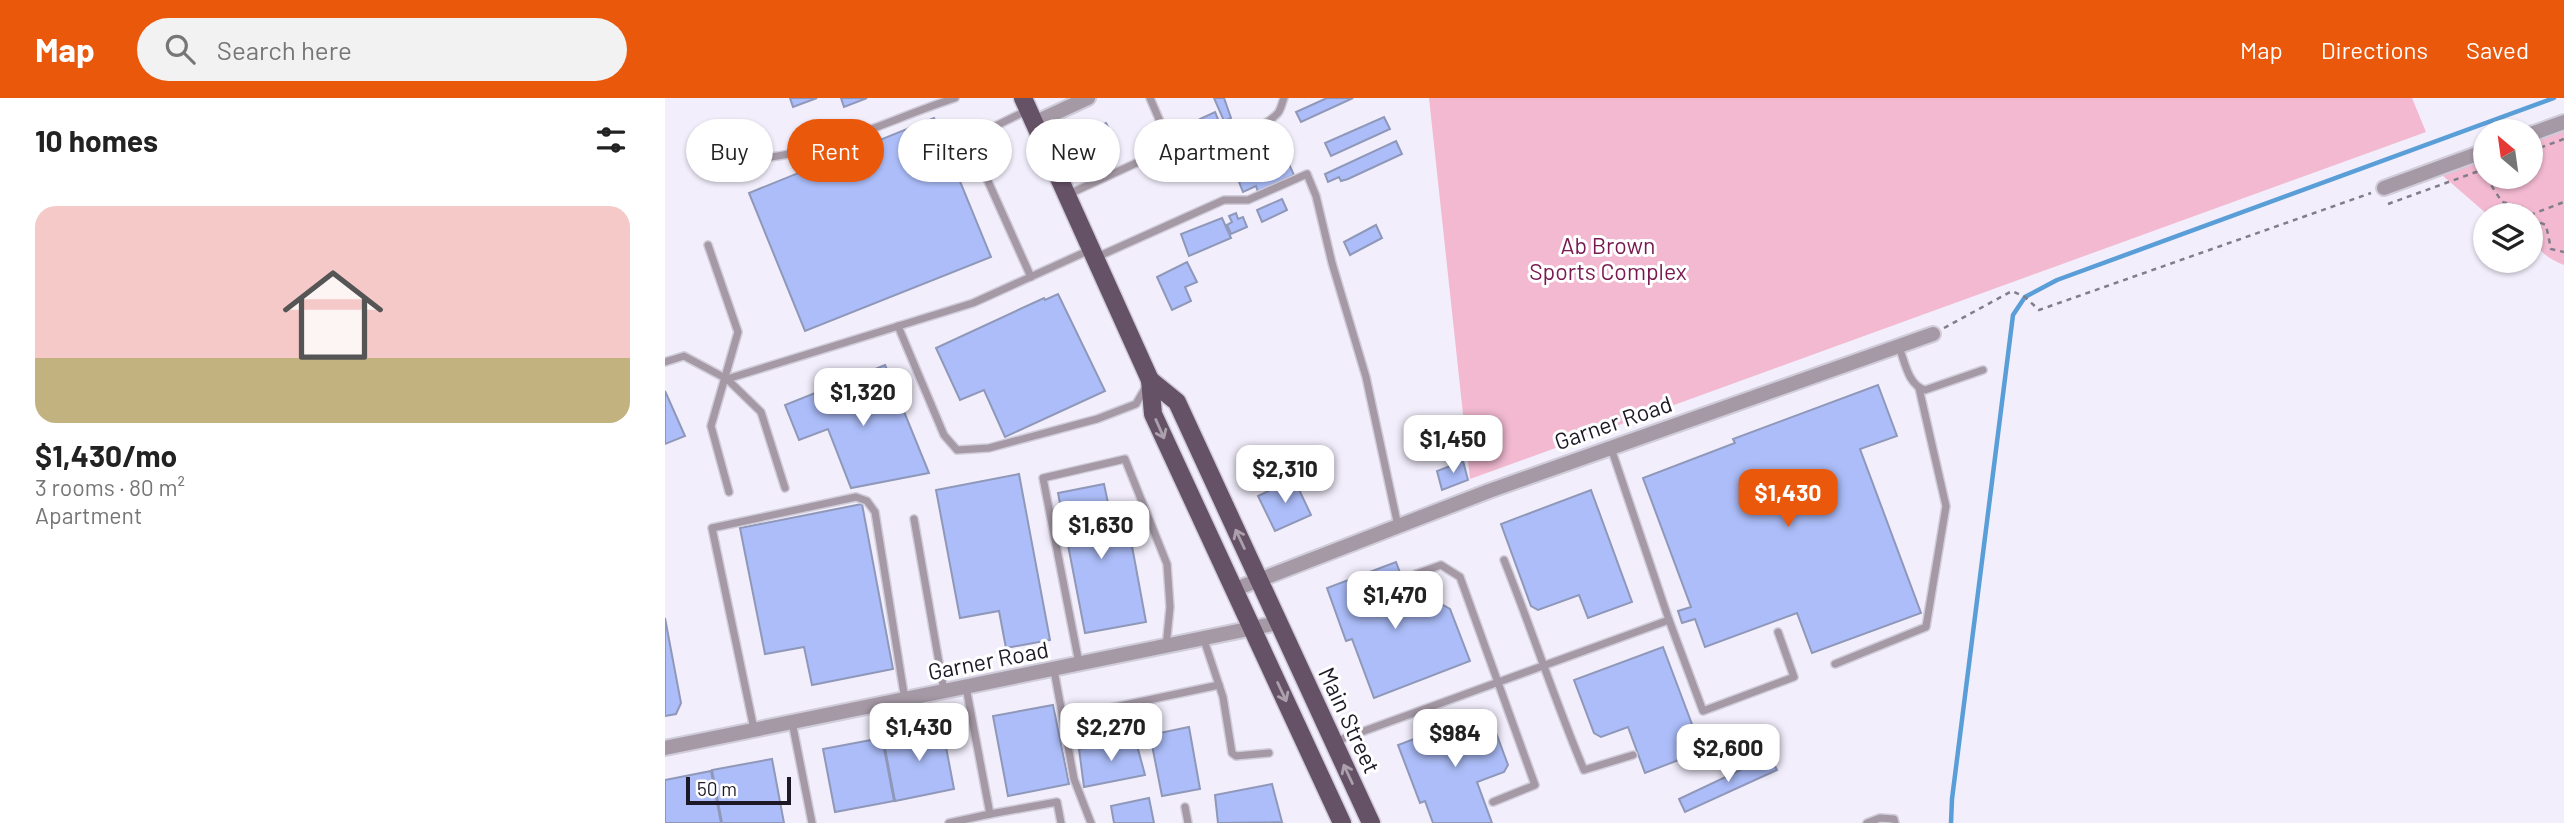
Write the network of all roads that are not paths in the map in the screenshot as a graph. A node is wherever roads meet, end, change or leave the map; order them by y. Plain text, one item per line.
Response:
1 (955, 98) edge
2 (1089, 98) edge
3 (1150, 98) edge
4 (1284, 98) edge
5 (1029, 110) edge
6 (1159, 119) edge
7 (1270, 119) edge
8 (2564, 122) edge
9 (2543, 130) edge
10 (2473, 155) edge
11 (773, 156) edge
12 (1134, 164) edge
13 (2384, 188) road end
14 (1068, 195) junction
15 (708, 246) dead end
16 (1095, 253) junction
17 (1031, 276) junction
18 (898, 326) junction
19 (1933, 334) road end
20 (1899, 346) junction
21 (665, 362) edge
22 (1983, 370) dead end
23 (727, 379) junction
24 (1150, 380) junction
25 (1919, 388) junction
26 (1611, 447) junction
27 (785, 488) dead end
28 (729, 492) dead end
29 (914, 519) dead end
30 (1398, 526) junction
31 (1504, 561) dead end
32 (1416, 574) dead end
33 (1259, 580) junction
34 (1233, 590) junction
35 (1669, 620) junction
36 (1279, 623) junction
37 (1253, 630) junction
38 (1778, 632) dead end
39 (1204, 640) junction
40 (1166, 647) junction
41 (1835, 664) dead end
42 (1080, 665) junction
43 (1543, 666) junction
44 (1054, 670) junction
45 (1497, 682) junction
46 (1219, 685) junction
47 (966, 687) junction
48 (944, 692) junction
49 (905, 700) junction
50 (1063, 718) junction
51 (792, 722) junction
52 (754, 730) junction
53 (1333, 742) junction
54 (665, 748) edge
55 (1269, 753) dead end
56 (1633, 755) dead end
57 (1493, 802) dead end
58 (1185, 807) dead end
59 (990, 814) junction
60 (813, 823) edge
61 (949, 823) edge
62 (1061, 823) edge
63 (1091, 823) edge
64 (1188, 823) edge
65 (1342, 823) edge
66 (1371, 823) edge
67 (1867, 823) edge
68 (1895, 823) edge

1 - 11 lane
2 - 5 street
3 - 6 lane
4 - 7 lane
5 - 14 main road, Main Street
5 - 17 lane
8 - 9 street
10 - 13 street
12 - 14 lane
14 - 16 main road, Main Street
15 - 23 lane
16 - 17 lane
16 - 24 main road, Main Street
16 - 30 lane
17 - 18 lane
18 - 23 lane
18 - 24 lane
19 - 20 street, Garner Road
20 - 25 lane
20 - 26 street, Garner Road
21 - 23 lane
22 - 25 lane
23 - 27 lane
23 - 28 lane
33 -> 24 main road, Main Street
24 -> 34 main road, Main Street
25 - 41 lane
26 - 30 street, Garner Road
26 - 35 lane
29 - 48 lane
30 - 33 street, Garner Road
31 - 43 lane
32 - 45 lane
33 - 34 street, Garner Road
33 - 36 main road, Main Street
34 - 37 main road, Main Street
35 - 38 lane
35 - 43 lane
36 - 37 street, Garner Road
36 - 53 main road, Main Street
37 - 39 street, Garner Road
37 -> 65 main road, Main Street
39 - 40 street, Garner Road
39 - 46 lane
40 - 42 street, Garner Road
40 - 42 lane
42 - 44 street, Garner Road
43 - 45 lane
43 - 56 lane
44 - 47 street, Garner Road
44 - 50 lane
45 - 53 lane
45 - 57 lane
46 - 50 lane
46 - 55 lane
47 - 48 street, Garner Road
47 - 59 lane
48 - 49 street, Garner Road
49 - 51 street, Garner Road
49 - 52 lane
50 - 63 lane
51 - 52 street, Garner Road
51 - 60 lane
52 - 54 street, Garner Road
66 -> 53 main road, Main Street
58 - 64 lane
59 - 61 lane
59 - 62 lane
67 - 68 lane

